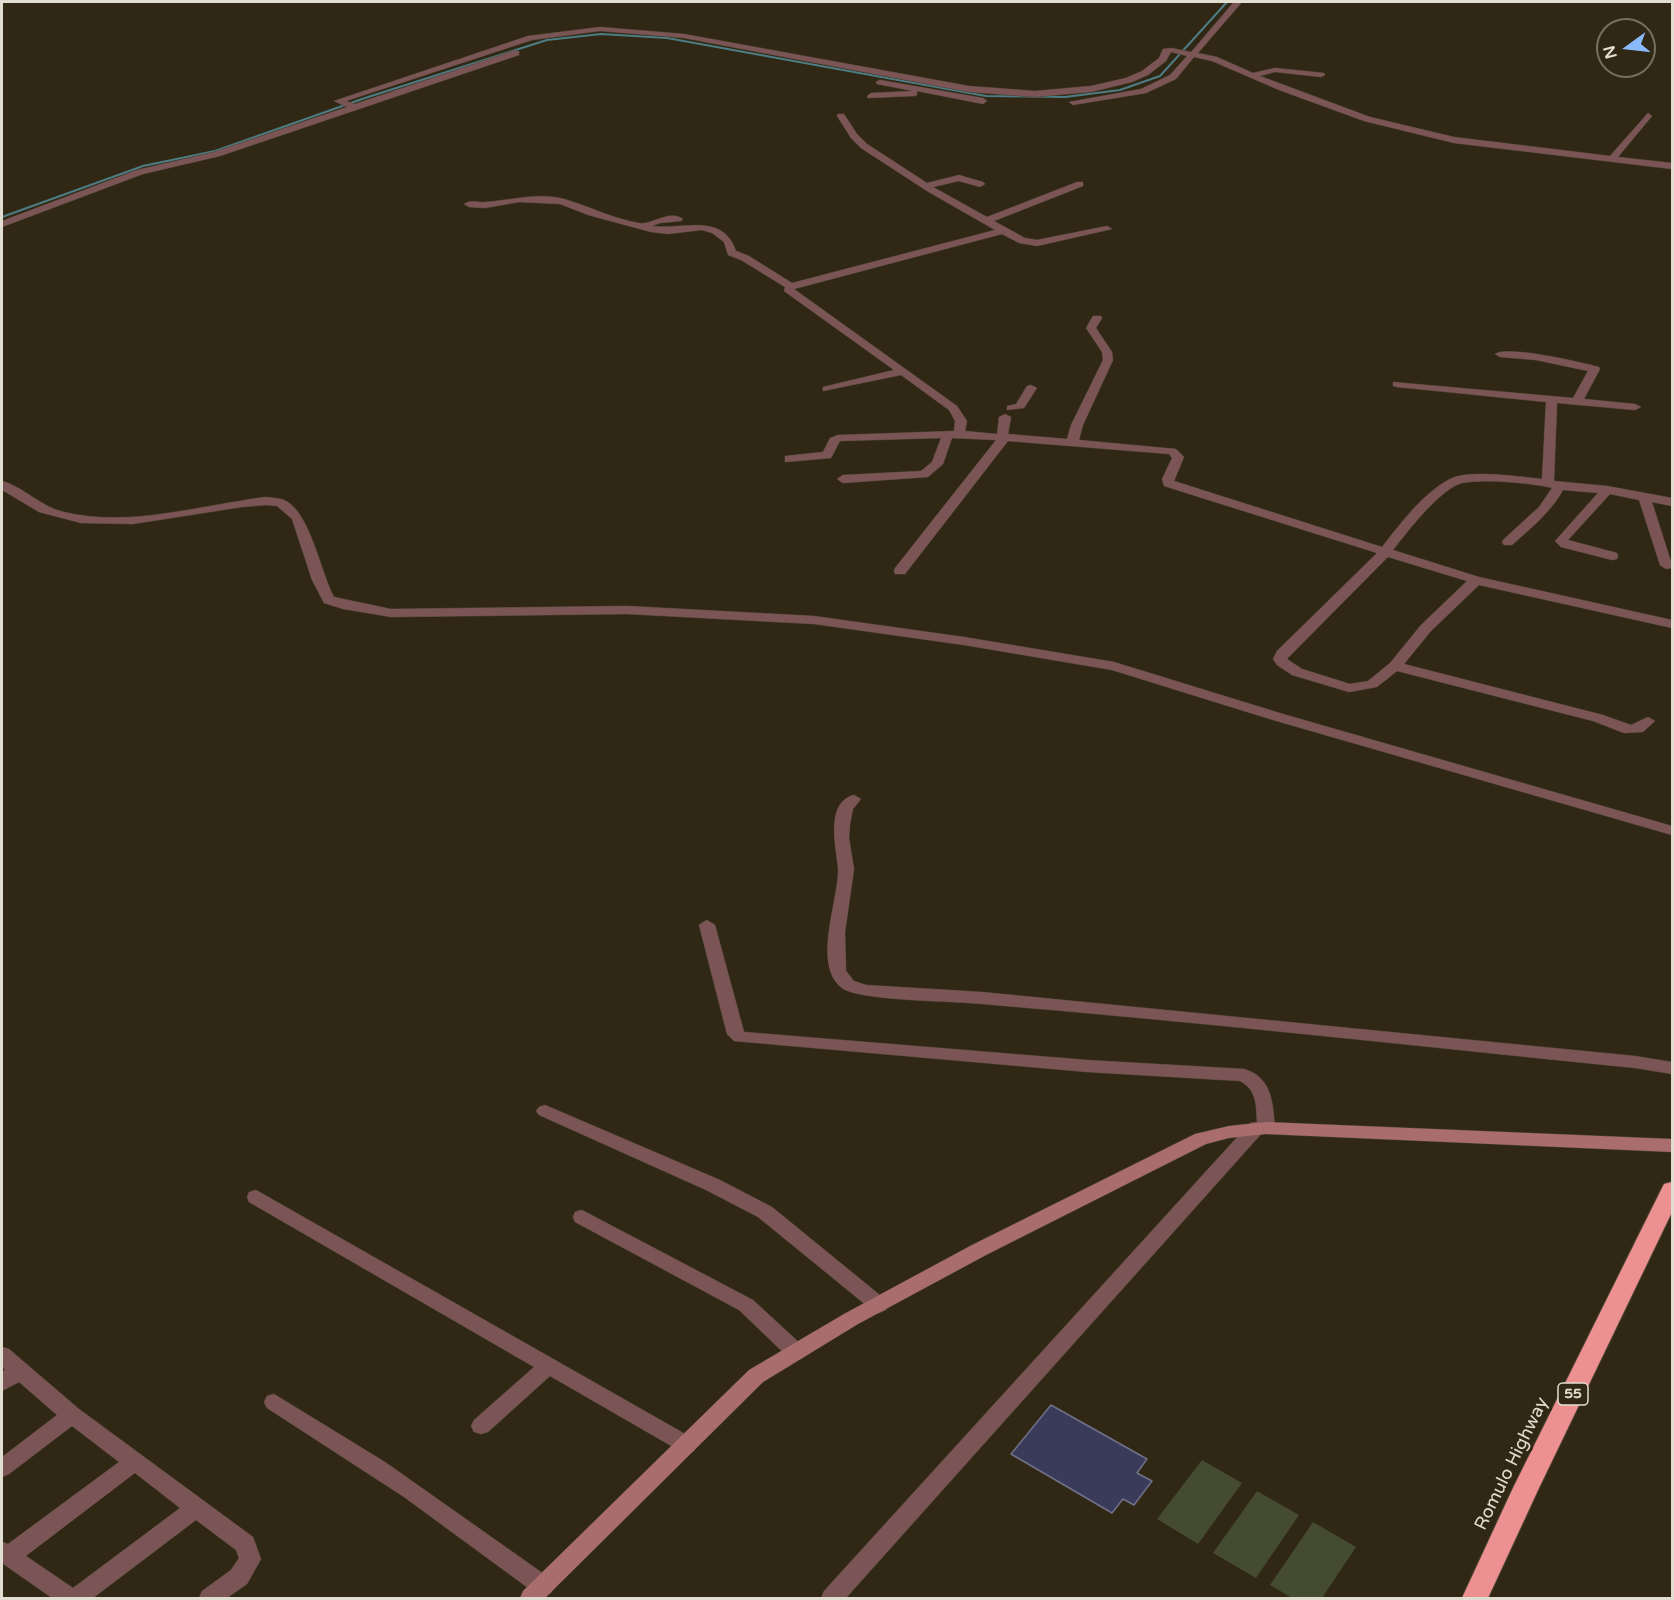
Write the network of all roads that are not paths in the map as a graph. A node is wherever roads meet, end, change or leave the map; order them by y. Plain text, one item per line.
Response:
1 (1238, 2) edge
2 (1192, 53) junction
3 (1253, 75) junction
4 (1321, 75) dead end
5 (923, 91) junction
6 (871, 96) dead end
7 (990, 102) dead end
8 (1022, 103) dead end
9 (1062, 103) dead end
10 (1039, 104) dead end
11 (354, 107) junction
12 (841, 116) dead end
13 (1648, 116) dead end
14 (1611, 160) junction
15 (1672, 166) edge
16 (980, 184) dead end
17 (1080, 184) dead end
18 (926, 186) junction
19 (469, 204) dead end
20 (678, 219) dead end
21 (985, 221) junction
22 (2, 224) edge
23 (644, 226) junction
24 (1107, 229) dead end
25 (1002, 231) junction
26 (791, 286) junction
27 (1097, 318) dead end
28 (1500, 354) dead end
29 (901, 372) junction
30 (1397, 384) dead end
31 (1031, 388) dead end
32 (826, 389) dead end
33 (1552, 399) junction
34 (1577, 401) junction
35 (1635, 407) dead end
36 (954, 434) junction
37 (1004, 437) junction
38 (1072, 442) junction
39 (789, 459) dead end
40 (843, 479) dead end
41 (2, 484) edge
42 (1553, 485) junction
43 (1607, 490) junction
44 (1644, 496) junction
45 (1672, 502) edge
46 (1508, 542) dead end
47 (1384, 552) junction
48 (1612, 556) dead end
49 (1666, 565) dead end
50 (900, 571) dead end
51 (1476, 580) junction
52 (1672, 624) edge
53 (1395, 666) junction
54 (1648, 721) dead end
55 (854, 800) dead end
56 (1672, 831) edge
57 (707, 925) dead end
58 (1672, 1068) edge
59 (545, 1112) dead end
60 (1261, 1128) junction
61 (1672, 1146) edge
62 (1672, 1191) edge
63 (256, 1197) dead end
64 (582, 1217) dead end
65 (879, 1305) junction
66 (796, 1352) junction
67 (2, 1355) edge
68 (548, 1365) junction
69 (20, 1370) junction
70 (2, 1383) edge
71 (274, 1402) dead end
72 (72, 1415) junction
73 (481, 1426) dead end
74 (687, 1445) junction
75 (134, 1462) junction
76 (2, 1468) edge
77 (197, 1507) junction
78 (5, 1554) edge
79 (537, 1592) edge
80 (69, 1599) edge
81 (77, 1599) edge
82 (210, 1599) edge
83 (832, 1599) edge
84 (1474, 1599) edge

1 - 2 street
2 - 3 street
2 - 9 street
2 - 11 street
3 - 4 street
3 - 14 street
5 - 6 street
5 - 7 street
5 - 11 street
8 - 10 street
11 - 22 street
12 - 18 street
13 - 14 street
14 - 15 street
16 - 18 street
17 - 21 street
18 - 21 street
19 - 23 street
20 - 23 street
21 - 25 street
23 - 26 street
24 - 25 street
25 - 26 street
26 - 29 street
27 - 38 street
28 - 34 street
29 - 32 street
29 - 36 street
30 - 33 street
31 - 37 street
33 - 34 street
33 - 42 street
34 - 35 street
36 - 37 street
36 - 39 street
36 - 40 street
37 - 38 street
37 - 50 street
38 - 47 street
41 - 56 street
42 - 43 street
42 - 46 street
42 - 47 street
43 - 44 street
43 - 48 street
44 - 45 street
44 - 49 street
47 - 51 street
47 - 53 street
51 - 52 street
51 - 53 street
53 - 54 street
55 - 58 street
57 - 60 street
59 - 65 street
60 - 61 street
60 - 65 street
60 - 83 street
62 - 84 highway, Romulo Highway / 55
63 - 68 street
64 - 66 street
65 - 66 street
66 - 74 street
67 - 69 street
68 - 73 street
68 - 74 street
69 - 70 street
69 - 72 street
71 - 79 street
72 - 75 street
72 - 76 street
74 - 79 street
75 - 77 street
75 - 78 street
77 - 81 street
77 - 82 street
78 - 80 street

